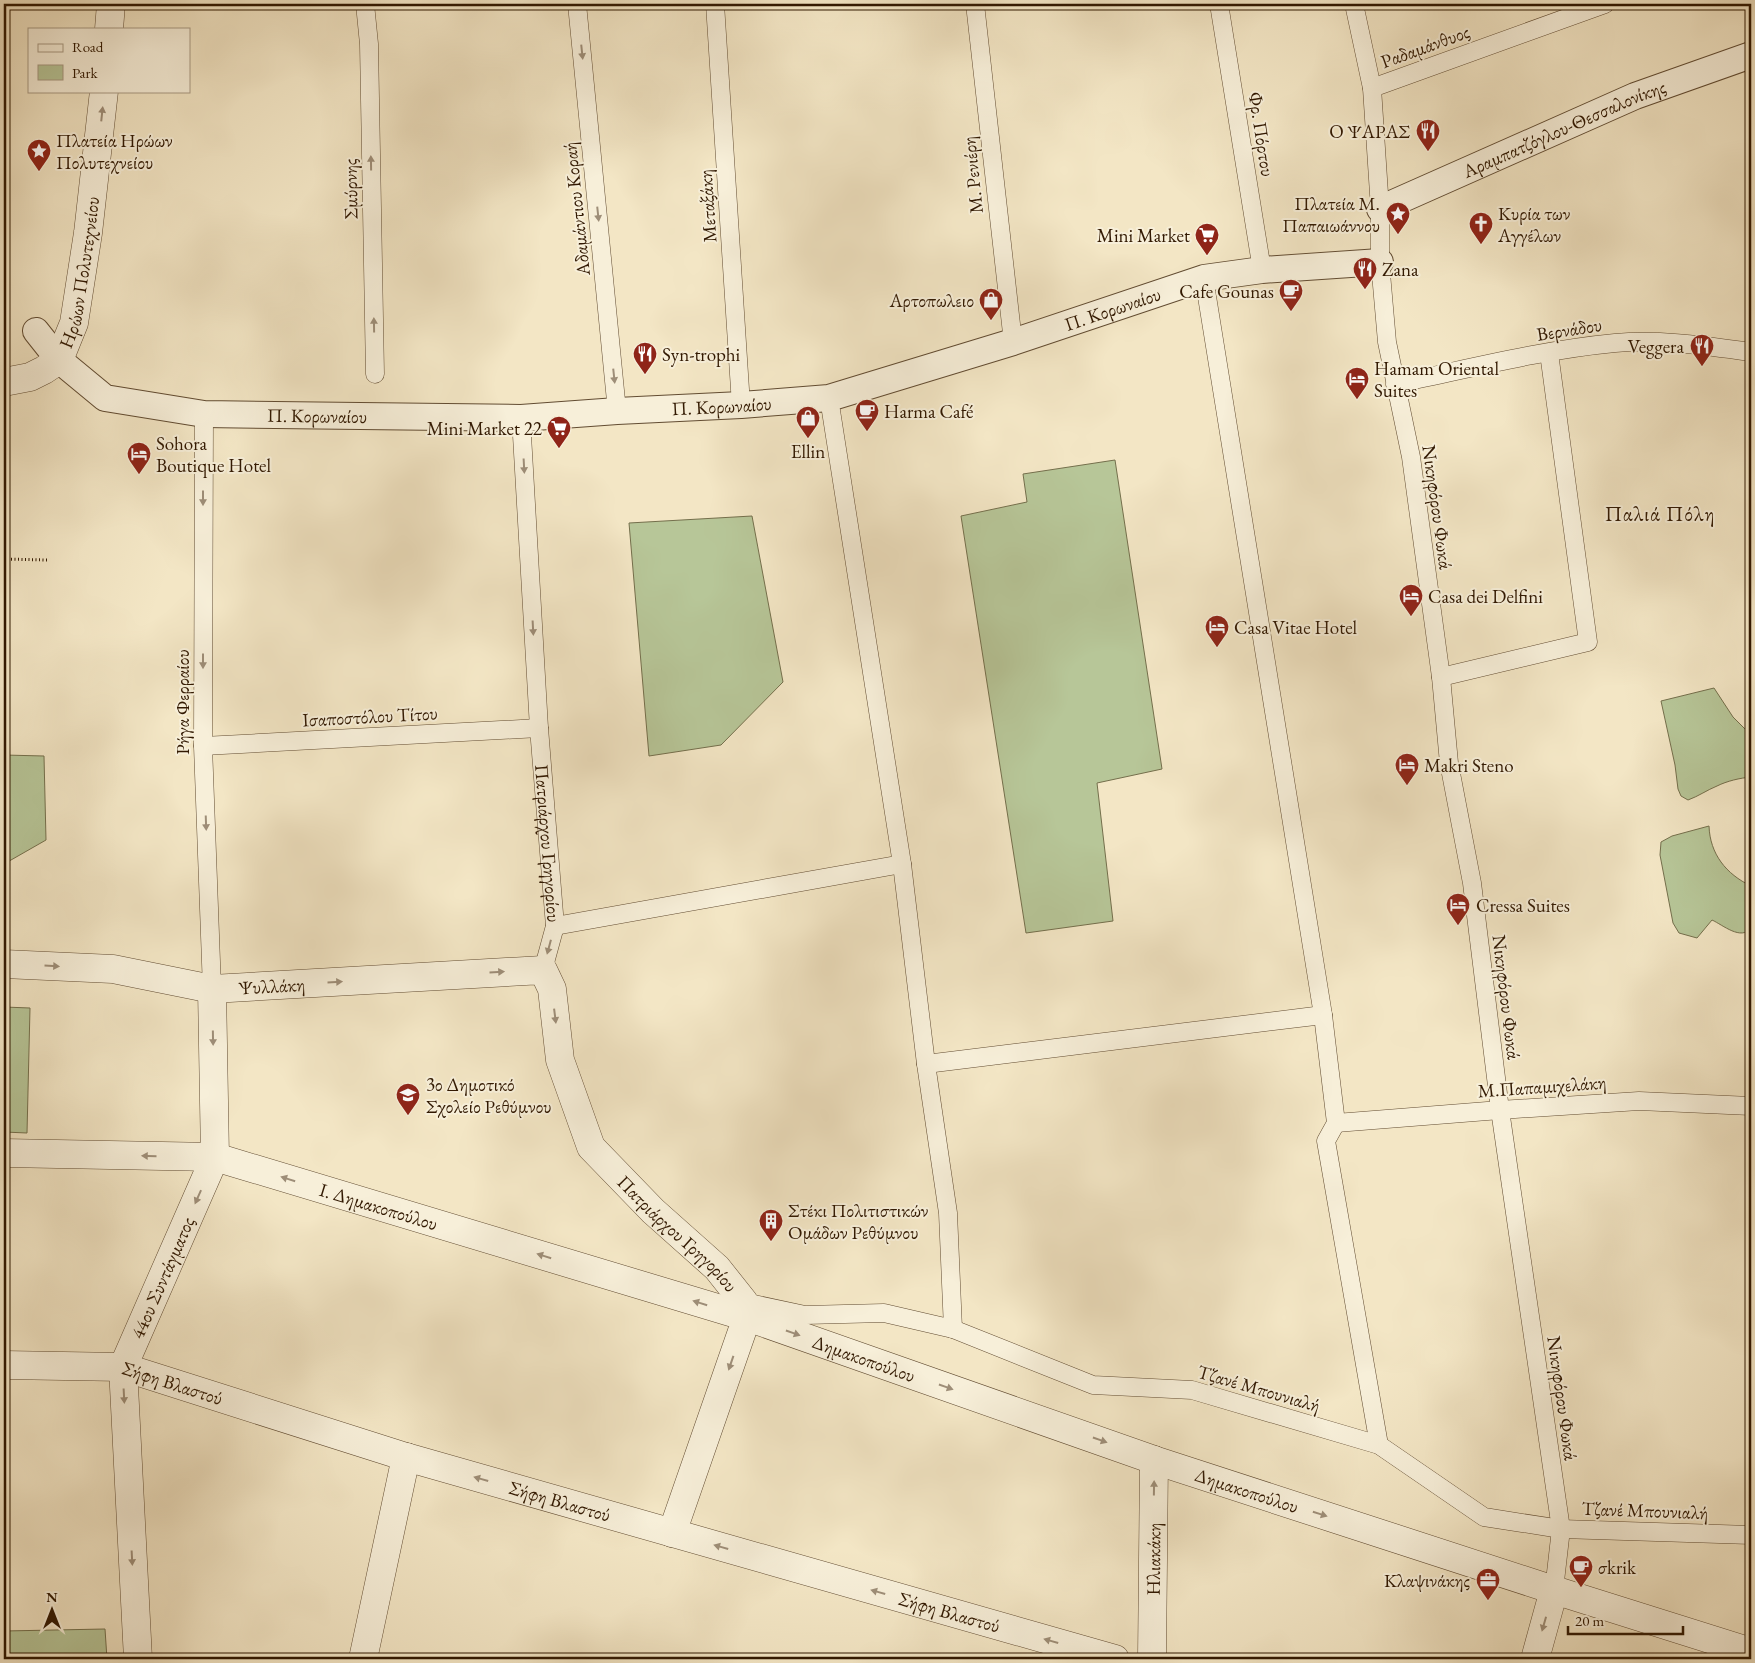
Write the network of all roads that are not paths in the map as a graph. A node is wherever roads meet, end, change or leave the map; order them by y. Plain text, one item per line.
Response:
1 (111, 4) edge
2 (365, 4) edge
3 (577, 4) edge
4 (715, 4) edge
5 (974, 4) edge
6 (1219, 4) edge
7 (1354, 4) edge
8 (1605, 4) edge
9 (109, 28) edge
10 (1751, 55) edge
11 (1372, 88) junction
12 (104, 92) edge
13 (1380, 209) junction
14 (1380, 262) junction
15 (1262, 270) junction
16 (1204, 278) junction
17 (36, 331) dead end
18 (1013, 342) junction
19 (1751, 352) edge
20 (1549, 353) junction
21 (59, 360) junction
22 (375, 374) dead end
23 (4, 382) edge
24 (1395, 384) junction
25 (829, 398) junction
26 (742, 405) junction
27 (617, 410) junction
28 (204, 414) junction
29 (521, 418) junction
30 (1441, 677) junction
31 (539, 728) junction
32 (203, 746) junction
33 (902, 864) junction
34 (555, 926) junction
35 (4, 964) edge
36 (543, 970) junction
37 (212, 989) junction
38 (1323, 1015) junction
39 (926, 1064) junction
40 (1751, 1106) edge
41 (1500, 1110) junction
42 (1336, 1123) junction
43 (4, 1153) edge
44 (215, 1157) junction
45 (745, 1310) junction
46 (953, 1329) junction
47 (4, 1365) edge
48 (123, 1367) junction
49 (1379, 1444) junction
50 (406, 1457) junction
51 (1154, 1460) junction
52 (1561, 1529) junction
53 (672, 1533) junction
54 (1751, 1535) edge
55 (1554, 1590) junction
56 (1751, 1652) edge
57 (138, 1659) edge
58 (363, 1659) edge
59 (1114, 1659) edge
60 (1152, 1659) edge
61 (1535, 1659) edge

1 - 9 street
22 -> 2 lane, Σμύρνης
3 -> 27 lane, Αδαμάντιου Κοραή
4 - 26 lane, Μεταξάκη
5 - 18 lane, Μ. Ρενιέρη
6 - 15 lane, Φρ. Πόρτου
7 - 11 lane
8 - 11 lane, Ραδαμάνθυος
10 - 13 street, Αραμπατζόγλου-Θεσσαλονίκης
11 - 13 lane
21 -> 12 street, Ηρώων Πολυτεχνείου
13 - 14 lane
14 - 15 street, Π. Κορωναίου
14 - 24 lane, Νικηφόρου Φωκά
15 - 16 street, Π. Κορωναίου
16 - 18 street, Π. Κορωναίου
16 - 38 lane
17 - 21 street
18 - 25 street, Π. Κορωναίου
19 - 20 lane, Βερνάδου
20 - 24 lane, Βερνάδου
20 - 30 lane
21 - 23 street, Ηρώων Πολυτεχνείου
21 - 28 street, Π. Κορωναίου
24 - 30 lane, Νικηφόρου Φωκά
25 - 26 street, Π. Κορωναίου
25 - 33 lane
26 - 27 street, Π. Κορωναίου
27 - 29 street, Π. Κορωναίου
28 - 29 street, Π. Κορωναίου
28 -> 32 lane, Ρήγα Φερραίου
29 -> 31 lane, Πατριάρχου Γρηγορίου
30 - 41 lane, Νικηφόρου Φωκά
31 - 32 lane, Ισαποστόλου Τίτου
31 - 34 lane, Πατριάρχου Γρηγορίου
32 -> 37 lane, Ρήγα Φερραίου
33 - 34 lane
33 - 39 lane
34 -> 36 lane, Πατριάρχου Γρηγορίου
35 -> 37 street, Ψυλλάκη
37 -> 36 street, Ψυλλάκη
36 -> 45 street, Πατριάρχου Γρηγορίου
37 -> 44 street, 44ου Συντάγματος
38 - 39 lane
38 - 42 lane
39 - 46 lane
40 - 41 lane, Μ.Παπαμιχελάκη
41 - 42 lane, Μ.Παπαμιχελάκη
41 - 52 lane, Νικηφόρου Φωκά
42 - 49 lane
44 -> 43 street, Ι. Δημακοπούλου
45 -> 44 street, Ι. Δημακοπούλου
44 -> 48 street, 44ου Συντάγματος
45 - 46 lane, Τζανέ Μπουνιαλή
45 -> 51 street, Δημακοπούλου
45 -> 53 street
46 - 49 lane, Τζανέ Μπουνιαλή
47 - 48 street, Σήφη Βλαστού
48 - 50 street, Σήφη Βλαστού
48 -> 57 street, 44ου Συντάγματος
49 - 52 lane, Τζανέ Μπουνιαλή
53 -> 50 street, Σήφη Βλαστού
50 - 58 street
51 -> 55 street, Δημακοπούλου
60 -> 51 street, Ηλιακάκη
52 - 54 lane, Τζανέ Μπουνιαλή
52 - 55 lane, Νικηφόρου Φωκά
59 -> 53 street, Σήφη Βλαστού
55 - 56 street, Δημακοπούλου
55 -> 61 street

